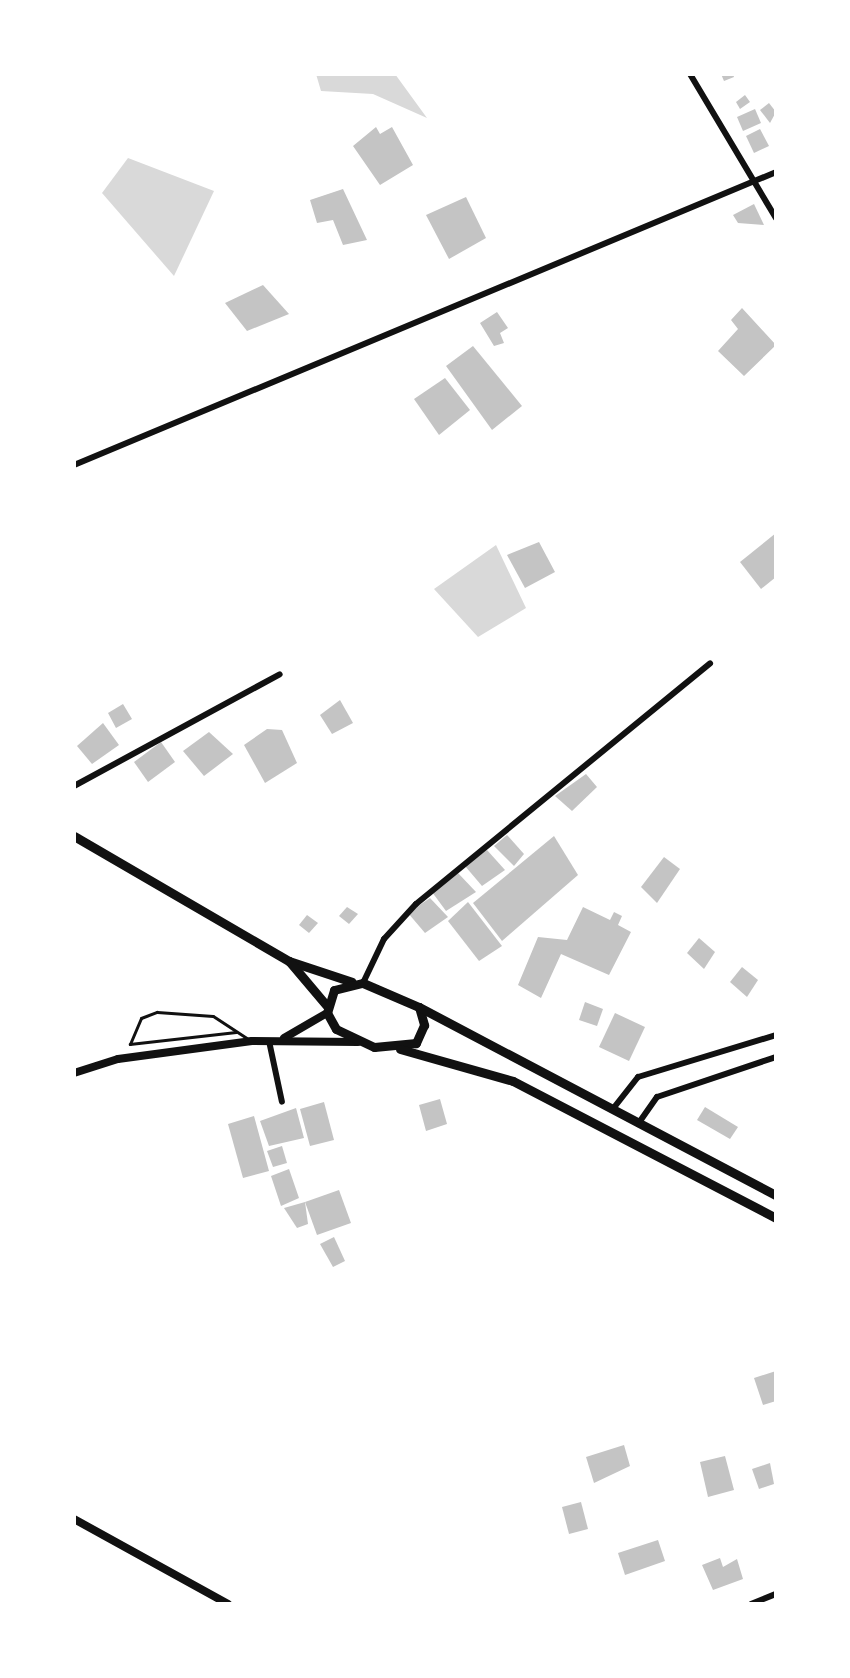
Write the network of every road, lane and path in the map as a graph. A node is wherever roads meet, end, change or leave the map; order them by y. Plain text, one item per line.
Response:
1 (690, 74) edge
2 (776, 172) edge
3 (755, 185) junction
4 (776, 218) edge
5 (74, 465) edge
6 (710, 663) dead end
7 (280, 674) dead end
8 (74, 786) edge
9 (74, 836) edge
10 (289, 961) junction
11 (352, 982) junction
12 (363, 983) junction
13 (419, 1007) junction
14 (327, 1009) junction
15 (236, 1032) junction
16 (776, 1035) edge
17 (283, 1039) junction
18 (252, 1041) junction
19 (269, 1041) junction
20 (358, 1042) junction
21 (400, 1049) junction
22 (776, 1057) edge
23 (74, 1073) edge
24 (282, 1102) dead end
25 (612, 1110) junction
26 (638, 1124) junction
27 (776, 1195) edge
28 (776, 1218) edge
29 (74, 1519) edge
30 (776, 1594) edge
31 (228, 1604) edge
32 (751, 1604) edge

1 - 3 street
2 - 3 street
3 - 4 street
3 - 5 street
6 - 12 street
7 - 8 street
9 - 10 main road
10 - 11 main road
10 - 14 main road
11 - 12 main road
11 - 14 main road
12 - 13 main road
13 - 21 main road
13 - 25 main road
14 - 17 street
14 - 20 main road
15 - 15 lane
15 - 18 lane
16 - 25 street
17 - 19 street
17 - 20 street
18 - 19 street
18 - 23 street
19 - 24 street
20 - 21 main road
21 - 28 main road
22 - 26 street
25 - 26 main road
26 - 27 main road
29 - 31 street
30 - 32 street

